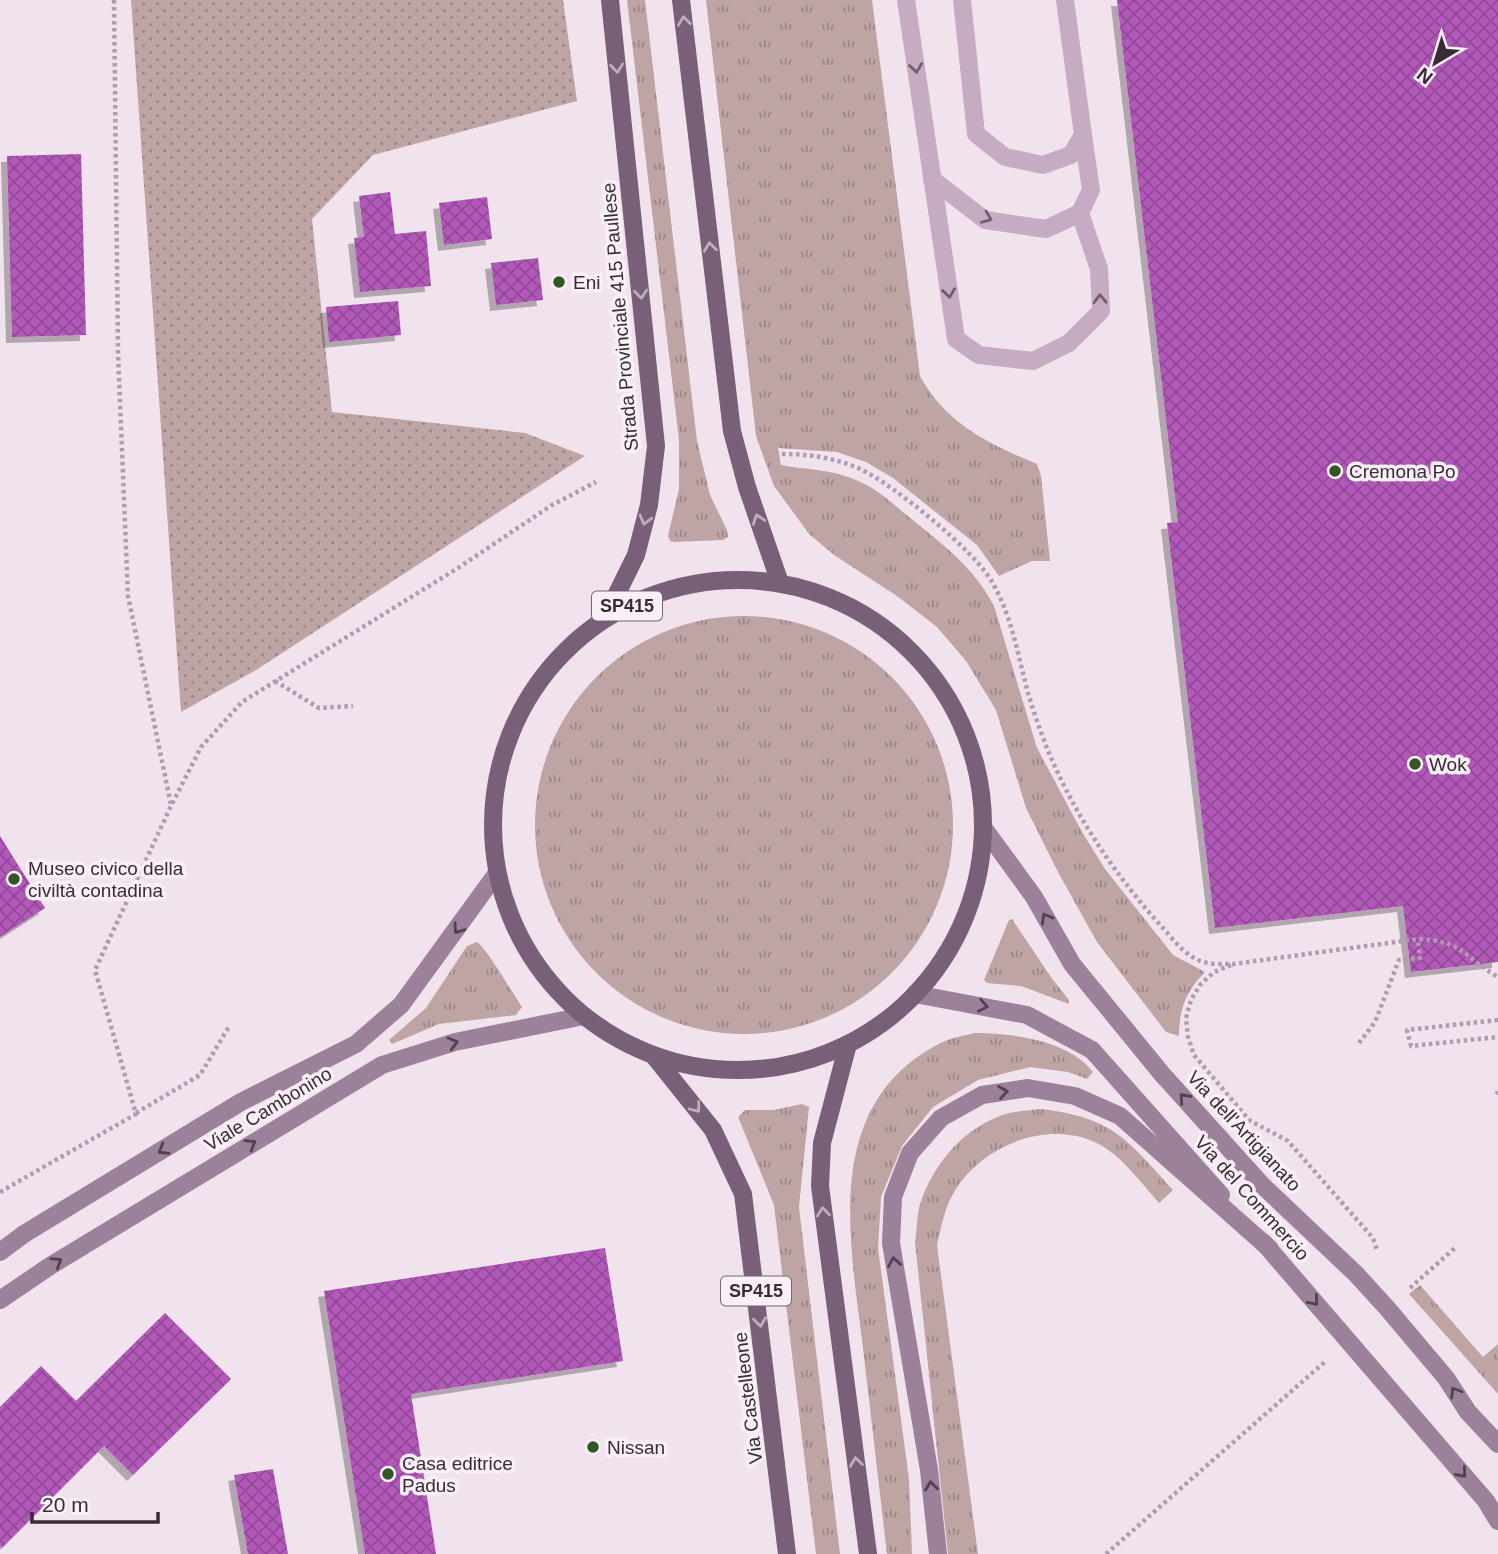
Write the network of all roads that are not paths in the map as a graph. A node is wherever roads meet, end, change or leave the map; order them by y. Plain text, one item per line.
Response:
1 (610, 0) edge
2 (681, 0) edge
3 (906, 0) edge
4 (962, 0) edge
5 (1065, 0) edge
6 (1083, 135) junction
7 (932, 179) junction
8 (1080, 213) junction
9 (780, 583) junction
10 (603, 622) junction
11 (983, 827) junction
12 (497, 873) junction
13 (915, 994) junction
14 (584, 1016) junction
15 (848, 1044) junction
16 (653, 1055) junction
17 (1270, 1249) junction
18 (0, 1252) edge
19 (0, 1300) edge
20 (1498, 1444) edge
21 (1498, 1521) edge
22 (787, 1554) edge
23 (868, 1554) edge
24 (938, 1554) edge

1 -> 10 main road, Strada Provinciale 415 Paullese / SP415
9 -> 2 main road
3 -> 7 lane
4 - 6 lane
5 - 6 lane
6 - 8 lane
7 -> 8 lane
7 -> 8 lane
9 - 10 main road, Strada Provinciale 415 Paullese / SP415
9 - 11 main road, Strada Provinciale 415 Paullese / SP415
10 - 12 main road, Strada Provinciale 415 Paullese / SP415
11 - 13 main road, Strada Provinciale 415 Paullese / SP415
20 -> 11 street, Via dell'Artigianato
12 - 14 main road, Strada Provinciale 415 Paullese / SP415
12 -> 18 street, Viale Cambonino
13 - 15 main road, Strada Provinciale 415 Paullese / SP415
13 -> 17 street, Via del Commercio
14 - 16 main road, Strada Provinciale 415 Paullese / SP415
19 -> 14 street, Viale Cambonino
15 - 16 main road, Strada Provinciale 415 Paullese / SP415
23 -> 15 main road
16 -> 22 main road, Via Castelleone / SP415
17 -> 21 street, Via del Commercio
24 -> 17 street

